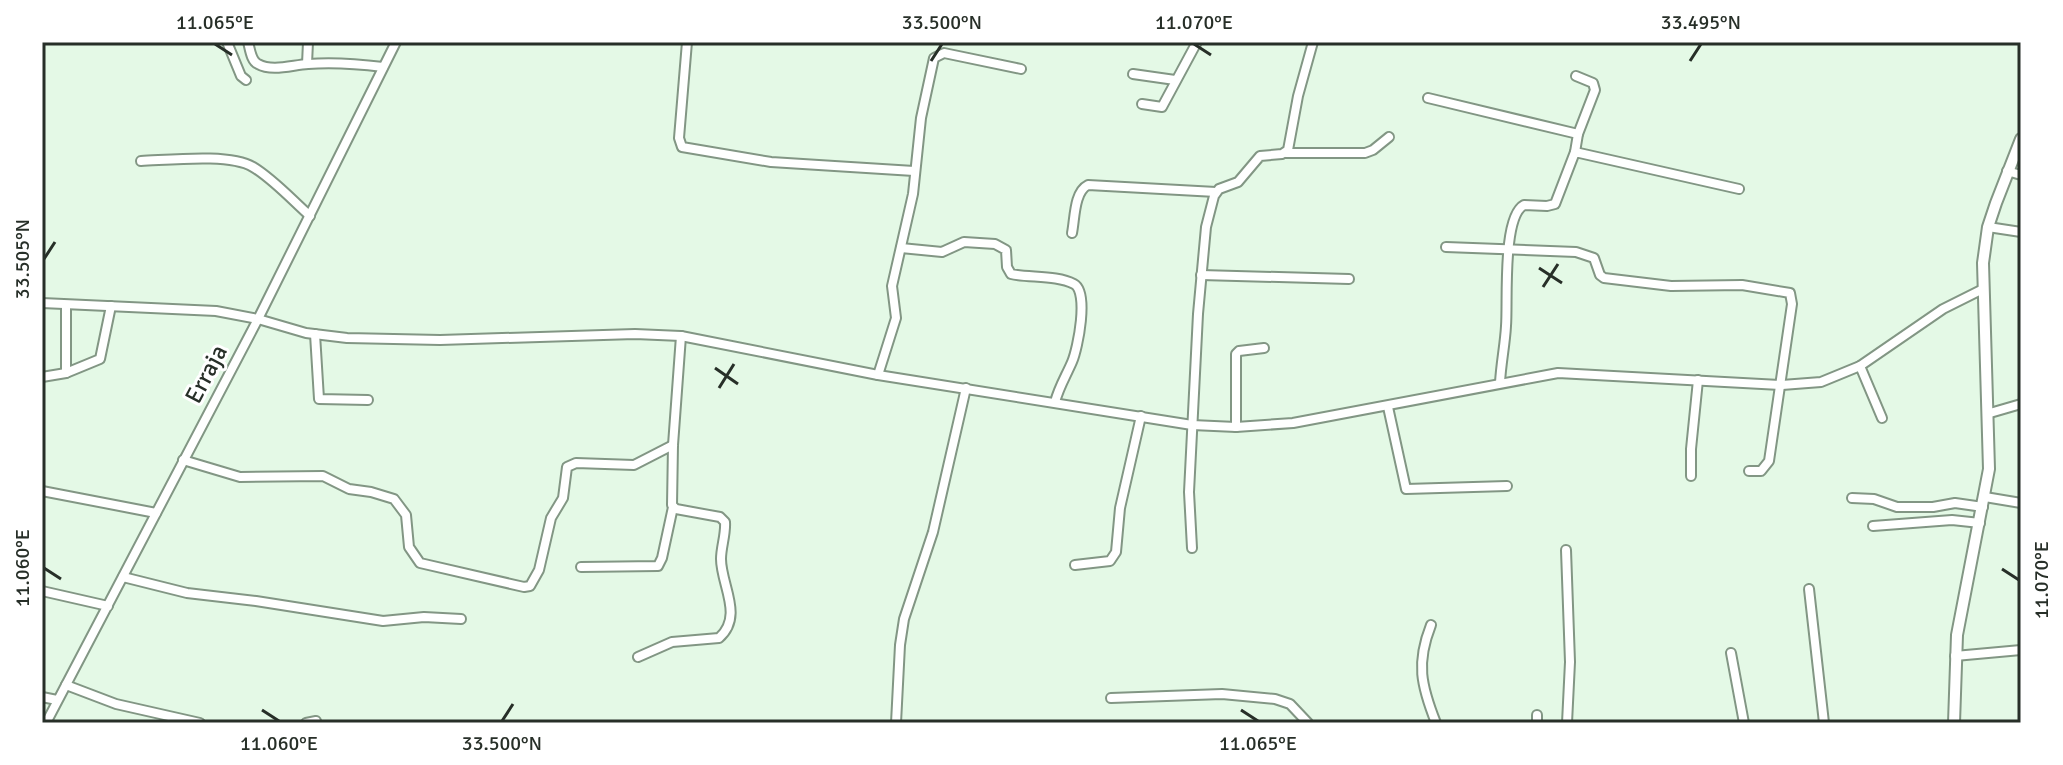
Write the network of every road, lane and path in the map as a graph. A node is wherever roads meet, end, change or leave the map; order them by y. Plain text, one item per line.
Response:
1 (227, 42) edge
2 (248, 42) edge
3 (308, 42) edge
4 (396, 42) edge
5 (687, 42) edge
6 (1197, 42) edge
7 (1313, 42) edge
8 (307, 64) junction
9 (383, 67) junction
10 (1021, 69) dead end
11 (1133, 74) dead end
12 (1576, 76) dead end
13 (246, 80) dead end
14 (1175, 80) junction
15 (1428, 98) dead end
16 (1142, 104) dead end
17 (1578, 134) junction
18 (1389, 137) dead end
19 (2021, 139) edge
20 (1575, 152) junction
21 (1286, 153) junction
22 (141, 161) dead end
23 (914, 171) junction
24 (2007, 171) junction
25 (2021, 175) edge
26 (1739, 189) dead end
27 (1216, 192) junction
28 (310, 216) junction
29 (1988, 227) junction
30 (2021, 232) edge
31 (1072, 233) dead end
32 (1446, 247) dead end
33 (901, 248) junction
34 (1509, 250) junction
35 (1201, 275) junction
36 (1349, 279) dead end
37 (1983, 289) junction
38 (42, 303) edge
39 (66, 305) junction
40 (111, 306) junction
41 (258, 319) junction
42 (315, 334) junction
43 (681, 336) junction
44 (1264, 348) dead end
45 (1860, 366) junction
46 (66, 373) junction
47 (878, 375) junction
48 (42, 377) edge
49 (1698, 380) junction
50 (1500, 383) junction
51 (1782, 385) junction
52 (966, 388) junction
53 (368, 400) dead end
54 (1055, 402) junction
55 (2021, 404) edge
56 (1388, 407) junction
57 (1990, 413) junction
58 (1141, 416) junction
59 (1882, 418) dead end
60 (1192, 425) junction
61 (1236, 427) junction
62 (673, 445) junction
63 (183, 460) junction
64 (1749, 471) dead end
65 (1691, 476) dead end
66 (1507, 486) dead end
67 (42, 491) edge
68 (1852, 498) dead end
69 (1984, 502) junction
70 (2021, 503) edge
71 (673, 507) junction
72 (156, 513) junction
73 (1980, 523) junction
74 (1873, 526) dead end
75 (1192, 548) dead end
76 (1566, 550) dead end
77 (1075, 565) dead end
78 (581, 567) dead end
79 (123, 577) junction
80 (1809, 589) dead end
81 (42, 591) edge
82 (108, 606) junction
83 (461, 619) dead end
84 (1431, 625) dead end
85 (2021, 650) edge
86 (1731, 653) dead end
87 (1955, 656) junction
88 (638, 657) dead end
89 (66, 685) junction
90 (42, 697) edge
91 (1111, 698) dead end
92 (57, 700) junction
93 (1954, 722) edge
94 (46, 723) edge
95 (200, 723) edge
96 (896, 723) edge
97 (1308, 723) edge
98 (1436, 723) edge
99 (1567, 723) edge
100 (1744, 723) edge
101 (1824, 723) edge

1 - 13 street
2 - 8 street
3 - 8 street
4 - 9 street, Erraja
5 - 23 street
6 - 14 street
7 - 21 street
8 - 9 street
9 - 28 street, Erraja
10 - 23 street
11 - 14 street
12 - 17 street
14 - 16 street
15 - 17 street
17 - 20 street
18 - 21 street
19 - 24 main road
20 - 26 street
20 - 34 street
21 - 27 street
22 - 28 street
23 - 33 street
24 - 25 street
24 - 29 main road
27 - 31 street
27 - 35 street
28 - 41 street, Erraja
29 - 30 street
29 - 37 main road
32 - 34 street
33 - 47 street
33 - 54 street
34 - 50 street
34 - 51 street
35 - 36 street
35 - 60 street
37 - 45 street
37 - 57 main road
38 - 39 street
39 - 40 street
39 - 46 street
40 - 41 street
40 - 46 street
41 - 42 street
41 - 63 street, Erraja
42 - 43 street
42 - 53 street
43 - 47 street
43 - 62 street
44 - 61 street
45 - 51 street
45 - 59 street
46 - 48 street
47 - 52 street
49 - 50 street
49 - 51 street
49 - 65 street
50 - 56 street
51 - 64 street
52 - 54 street
52 - 96 street
54 - 58 street
55 - 57 street
56 - 61 street
56 - 66 street
57 - 69 main road
58 - 60 street
58 - 77 street
60 - 61 street
60 - 75 street
62 - 63 street
62 - 71 street
63 - 72 street, Erraja
67 - 72 street
68 - 69 street
69 - 70 street
69 - 73 main road
71 - 78 street
71 - 88 street
72 - 79 street, Erraja
73 - 74 street
73 - 87 main road
76 - 99 street
79 - 82 street, Erraja
79 - 83 street
80 - 101 street
81 - 82 street
82 - 89 street, Erraja
84 - 98 street
85 - 87 street
86 - 100 street
87 - 93 main road
89 - 92 street, Erraja
89 - 95 street
90 - 92 street
91 - 97 street
92 - 94 street, Erraja

